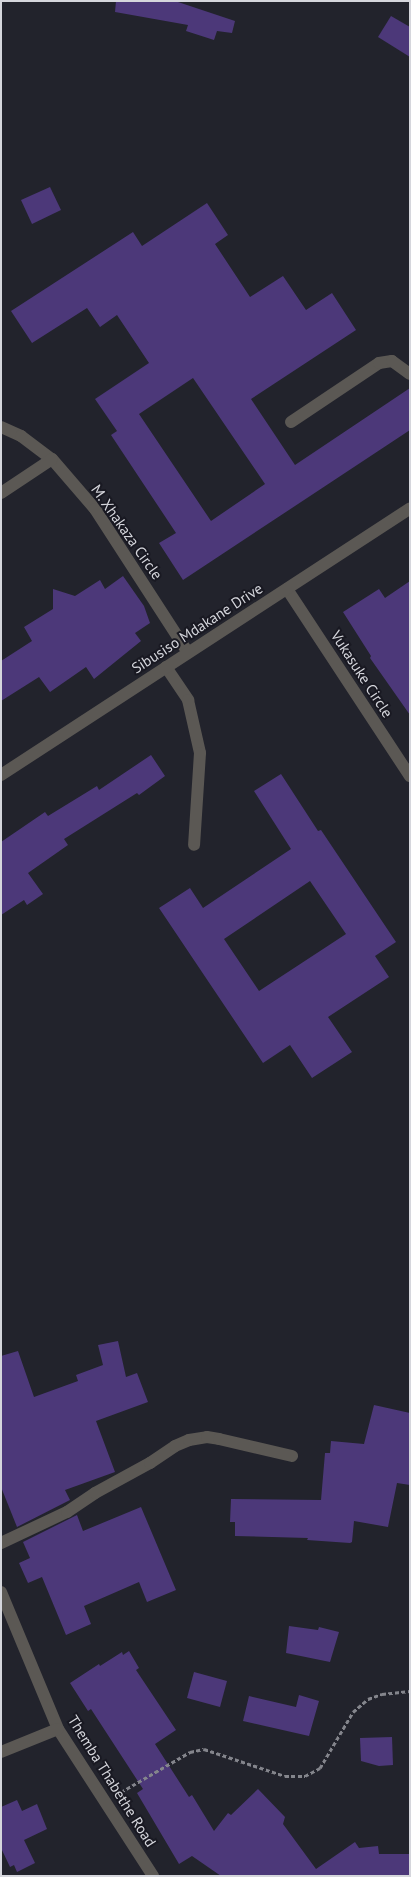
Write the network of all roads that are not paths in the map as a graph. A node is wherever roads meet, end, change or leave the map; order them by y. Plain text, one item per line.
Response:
1 (410, 374) edge
2 (291, 422) dead end
3 (1, 427) edge
4 (52, 459) junction
5 (1, 493) edge
6 (410, 508) edge
7 (286, 589) junction
8 (188, 653) junction
9 (166, 667) junction
10 (1, 775) edge
11 (410, 776) edge
12 (194, 845) dead end
13 (292, 1456) dead end
14 (1, 1543) edge
15 (1, 1592) edge
16 (58, 1729) junction
17 (1, 1752) edge
18 (153, 1876) edge

1 - 2 street
3 - 4 street, M. Xhakaza Circle
4 - 5 street
4 - 8 street, M. Xhakaza Circle
6 - 7 street, Sibusiso Mdakane Drive
7 - 8 street, Sibusiso Mdakane Drive
7 - 11 street, Vukasuke Circle
8 - 9 street, Sibusiso Mdakane Drive
9 - 10 street, Sibusiso Mdakane Drive
9 - 12 street
13 - 14 street
15 - 16 street, Themba Thabethe Road
16 - 17 street
16 - 18 street, Themba Thabethe Road

